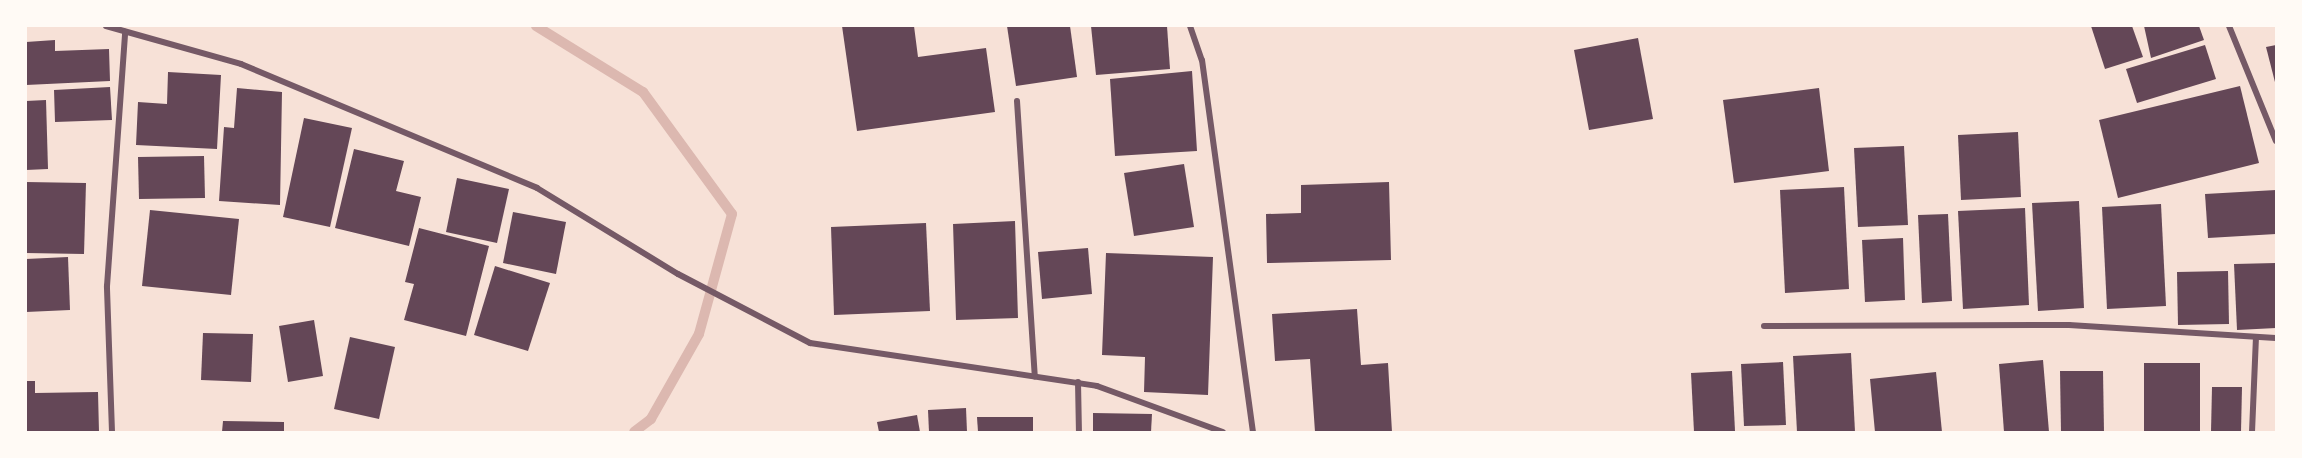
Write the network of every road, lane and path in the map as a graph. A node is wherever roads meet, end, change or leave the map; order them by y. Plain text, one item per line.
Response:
1 (106, 26) edge
2 (1190, 26) edge
3 (2229, 26) edge
4 (125, 32) junction
5 (1017, 101) dead end
6 (2277, 141) edge
7 (1764, 326) dead end
8 (2256, 338) junction
9 (2277, 338) edge
10 (1035, 376) junction
11 (1078, 382) junction
12 (112, 432) edge
13 (1079, 432) edge
14 (1223, 432) edge
15 (1253, 432) edge
16 (2252, 432) edge

1 - 4 street
2 - 15 street
3 - 6 street
4 - 10 street
4 - 12 street
5 - 10 street
7 - 8 street
8 - 9 street
8 - 16 street
10 - 11 street
11 - 13 street
11 - 14 street

